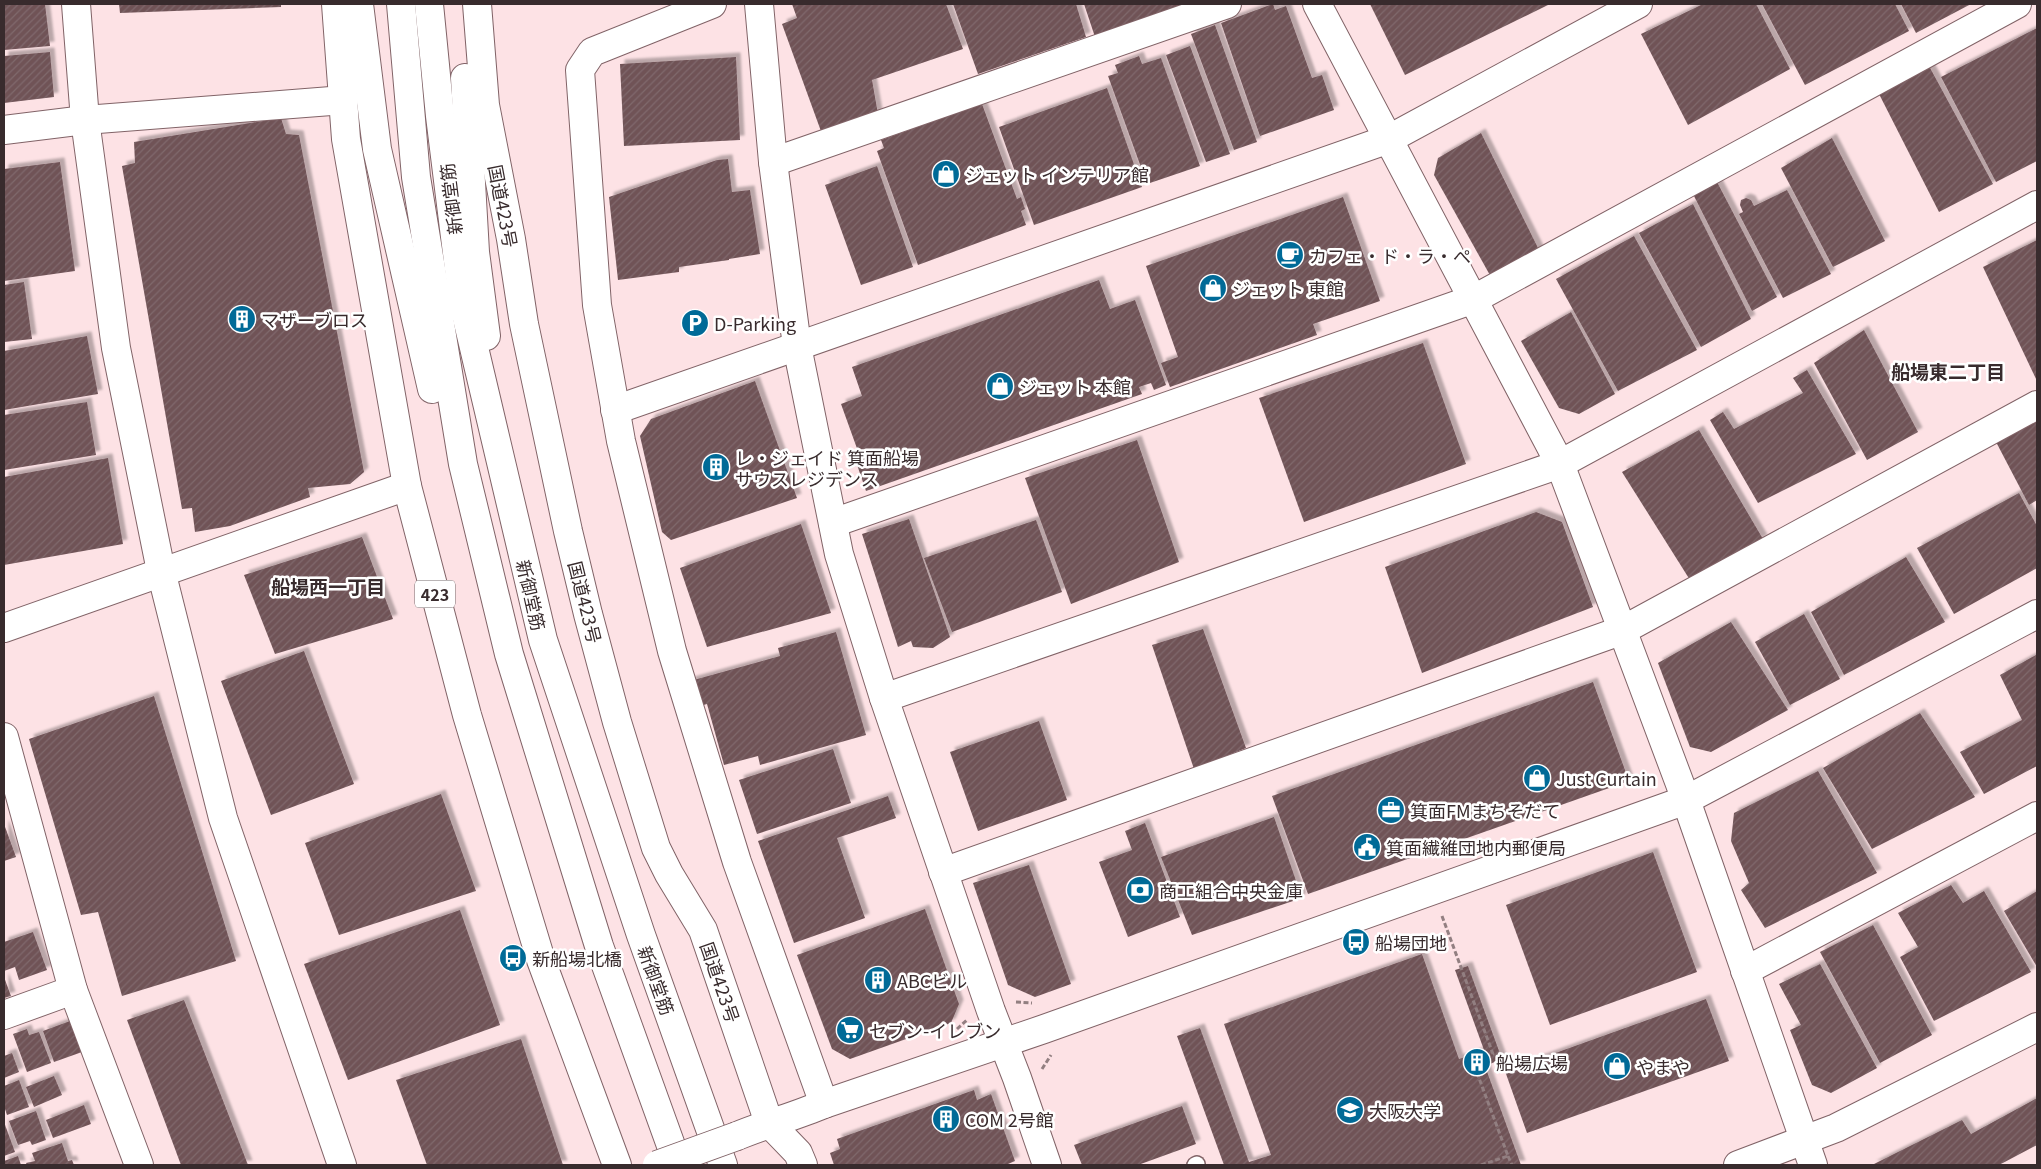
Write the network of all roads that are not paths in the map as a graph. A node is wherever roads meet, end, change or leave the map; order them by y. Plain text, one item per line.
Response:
1 (76, 4) edge
2 (336, 4) edge
3 (359, 4) edge
4 (401, 4) edge
5 (429, 4) edge
6 (461, 4) edge
7 (477, 4) edge
8 (712, 4) edge
9 (759, 4) edge
10 (1227, 4) edge
11 (1317, 4) edge
12 (1638, 4) edge
13 (2017, 4) edge
14 (344, 100) junction
15 (85, 120) junction
16 (4, 130) edge
17 (1389, 139) junction
18 (773, 162) junction
19 (2037, 205) edge
20 (1474, 299) junction
21 (797, 346) junction
22 (2037, 405) edge
23 (615, 410) junction
24 (498, 452) junction
25 (463, 464) junction
26 (1560, 464) junction
27 (407, 486) junction
28 (833, 523) junction
29 (161, 572) junction
30 (2037, 614) edge
31 (4, 628) edge
32 (1623, 630) junction
33 (884, 698) junction
34 (4, 737) edge
35 (1686, 800) junction
36 (2037, 816) edge
37 (944, 872) junction
38 (1745, 971) junction
39 (73, 990) junction
40 (4, 1015) edge
41 (2037, 1027) edge
42 (1004, 1042) junction
43 (824, 1104) junction
44 (769, 1123) junction
45 (1808, 1153) edge
46 (139, 1165) edge
47 (342, 1165) edge
48 (617, 1165) edge
49 (656, 1165) edge
50 (678, 1165) edge
51 (723, 1165) edge
52 (803, 1165) edge
53 (1047, 1165) edge
54 (1738, 1165) edge

1 - 15 main road
2 - 14 main road, 423
3 - 25 main road
4 - 25 main road, 新御堂筋
5 - 24 main road, 新御堂筋
6 - 24 main road
7 - 44 main road, 国道423号
8 - 23 main road
9 - 18 main road
10 - 18 main road
11 - 17 main road
12 - 17 main road
13 - 20 main road
14 - 15 main road
14 - 27 main road, 423
15 - 16 main road
15 - 29 main road
17 - 20 main road
17 - 21 main road
18 - 21 main road
19 - 26 main road
20 - 26 main road
20 - 28 main road
21 - 23 main road
21 - 28 main road
22 - 32 main road
23 - 43 main road
24 - 51 main road, 新御堂筋
25 - 50 main road, 新御堂筋
26 - 32 main road
26 - 33 main road
27 - 29 main road
27 - 48 main road, 423
28 - 33 main road
29 - 31 main road
29 - 47 main road
30 - 35 main road
32 - 35 main road
32 - 37 main road
33 - 37 main road
34 - 39 main road
35 - 38 main road
35 - 42 main road
36 - 38 main road
37 - 42 main road
38 - 45 main road
39 - 40 main road
39 - 46 main road
41 - 45 main road
42 - 43 main road
42 - 53 main road
43 - 44 main road
44 - 49 main road, bridge
44 - 52 main road, 国道423号
45 - 54 main road

